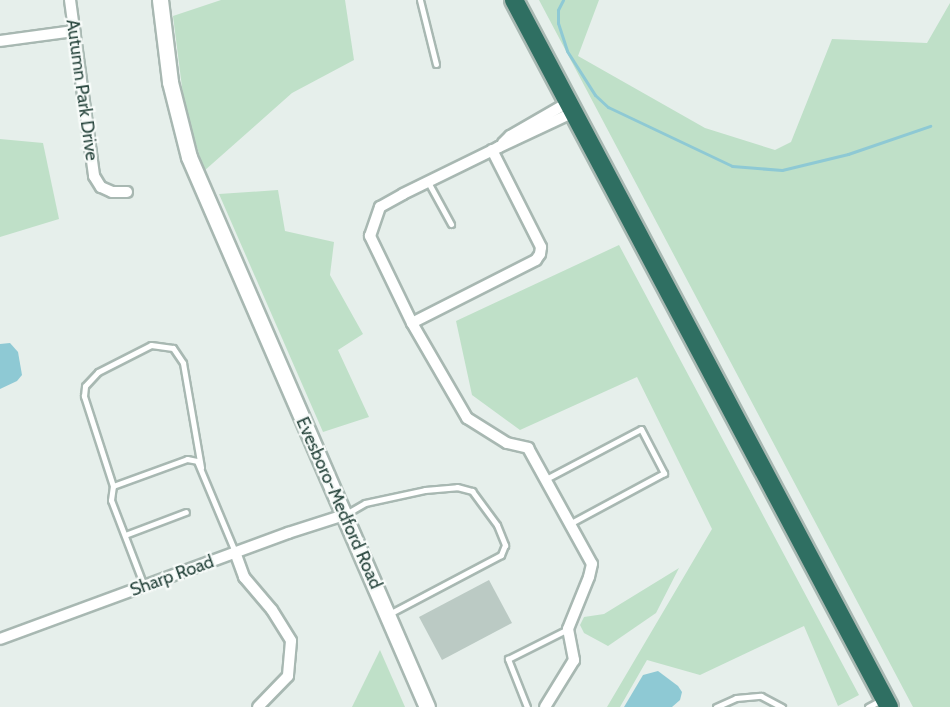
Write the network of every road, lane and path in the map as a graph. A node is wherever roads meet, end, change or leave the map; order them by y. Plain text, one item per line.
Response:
1 (70, 0) edge
2 (160, 0) edge
3 (420, 0) edge
4 (514, 0) edge
5 (74, 31) junction
6 (0, 41) edge
7 (436, 64) dead end
8 (571, 107) junction
9 (495, 149) junction
10 (428, 182) junction
11 (127, 192) dead end
12 (450, 224) dead end
13 (412, 323) junction
14 (201, 467) junction
15 (546, 479) junction
16 (113, 486) junction
17 (186, 512) dead end
18 (344, 515) junction
19 (572, 523) junction
20 (125, 535) junction
21 (236, 552) junction
22 (144, 586) junction
23 (387, 615) junction
24 (568, 629) junction
25 (0, 639) edge
26 (886, 703) edge
27 (258, 707) edge
28 (427, 707) edge
29 (527, 707) edge
30 (545, 707) edge
31 (716, 707) edge
32 (782, 707) edge
33 (868, 707) edge

1 - 5 street, Autumn Park Drive
2 - 18 street, Evesboro-Medford Road
3 - 7 lane
4 - 8 highway
5 - 6 street
5 - 11 street, Autumn Park Drive
8 - 9 street
8 - 26 highway
9 - 10 street
9 - 13 street
10 - 12 lane
10 - 13 street
13 - 15 street
14 - 16 lane
14 - 16 lane
14 - 21 lane
15 - 19 street
15 - 19 lane
16 - 20 lane
17 - 20 lane
18 - 21 street, Sharp Road
18 - 23 street, Evesboro-Medford Road
18 - 23 lane
19 - 24 street
20 - 22 lane
21 - 22 street, Sharp Road
21 - 27 street
22 - 25 street, Sharp Road
23 - 28 street, Evesboro-Medford Road
24 - 29 lane
24 - 30 street
26 - 33 lane
31 - 32 lane

